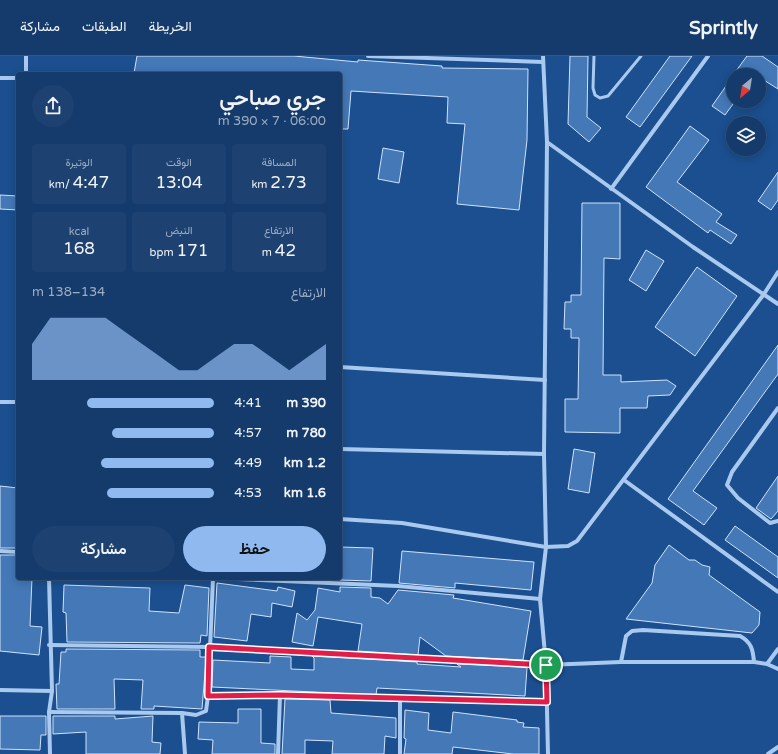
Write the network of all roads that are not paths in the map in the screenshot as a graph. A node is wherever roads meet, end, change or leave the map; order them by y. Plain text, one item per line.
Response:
1 (26, 56) edge
2 (368, 56) edge
3 (543, 56) edge
4 (594, 56) edge
5 (641, 56) edge
6 (708, 56) edge
7 (542, 62) junction
8 (26, 72) edge
9 (0, 78) edge
10 (16, 78) edge
11 (546, 142) junction
12 (611, 189) junction
13 (778, 272) edge
14 (764, 294) junction
15 (778, 304) edge
16 (342, 367) edge
17 (545, 380) junction
18 (0, 402) edge
19 (16, 402) edge
20 (778, 408) edge
21 (342, 449) edge
22 (544, 454) junction
23 (624, 480) junction
24 (342, 519) edge
25 (778, 521) edge
26 (546, 547) junction
27 (0, 551) edge
28 (16, 552) edge
29 (49, 580) edge
30 (213, 580) edge
31 (259, 580) edge
32 (778, 592) edge
33 (540, 599) junction
34 (49, 645) junction
35 (209, 647) junction
36 (778, 649) edge
37 (622, 662) junction
38 (754, 662) junction
39 (767, 664) junction
40 (546, 665) junction
41 (778, 669) edge
42 (0, 690) edge
43 (52, 691) junction
44 (280, 695) junction
45 (208, 696) junction
46 (400, 699) junction
47 (547, 702) junction
48 (49, 712) junction
49 (182, 713) junction
50 (778, 747) edge
51 (50, 754) edge
52 (185, 754) edge
53 (278, 754) edge
54 (400, 754) edge
55 (548, 754) edge
56 (768, 754) edge

1 - 8 street
2 - 7 street
3 - 7 street
4 - 5 lane
6 - 12 street
7 - 11 street
9 - 10 street
11 - 12 street
11 - 17 street
12 - 14 street
13 - 14 street
14 - 15 street
14 - 23 street
16 - 17 street
17 - 22 street
18 - 19 street
20 - 25 street
21 - 22 street
22 - 26 street
23 - 26 street
23 - 32 street
24 - 26 street
26 - 33 street
27 - 28 street
29 - 34 street
30 - 35 street
31 - 33 street
33 - 40 street
34 - 35 street
34 - 43 street
35 - 40 street
35 - 45 street
36 - 39 street
37 - 38 street
37 - 38 street
37 - 40 street
38 - 39 street
39 - 41 street
40 - 47 street
42 - 43 street
43 - 48 street
44 - 45 street
44 - 46 street
44 - 53 street
45 - 49 street
46 - 47 street
46 - 54 street
47 - 55 street
48 - 49 street
48 - 51 street
49 - 52 street
50 - 56 street

